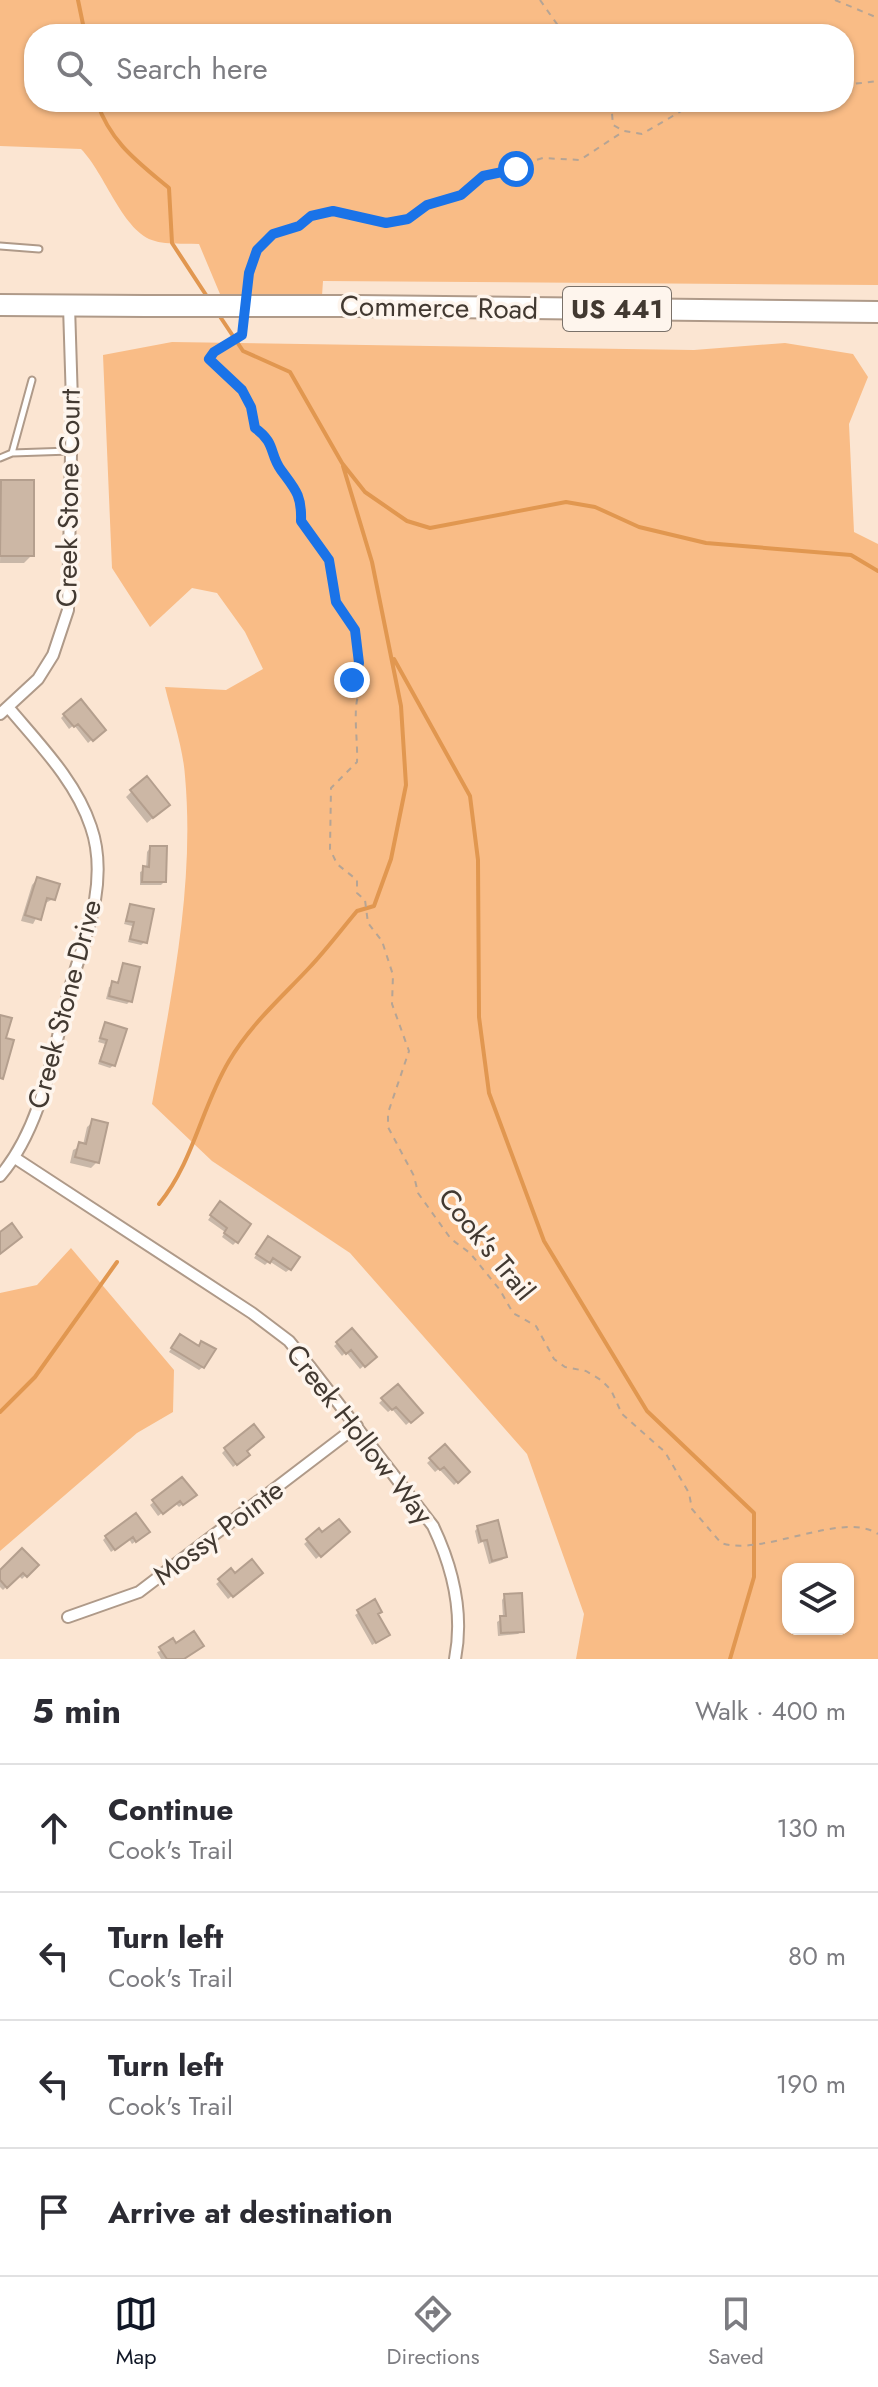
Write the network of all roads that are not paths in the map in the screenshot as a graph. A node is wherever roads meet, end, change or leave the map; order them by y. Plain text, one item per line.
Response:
1 (0, 246) edge
2 (39, 249) dead end
3 (1, 302) edge
4 (69, 306) junction
5 (878, 312) edge
6 (32, 380) dead end
7 (71, 450) junction
8 (12, 453) junction
9 (0, 458) edge
10 (4, 711) edge
11 (15, 1158) junction
12 (0, 1176) edge
13 (357, 1426) junction
14 (68, 1617) dead end
15 (455, 1659) edge

1 - 2 lane
3 - 4 highway, Commerce Road / US 441
4 - 5 highway, Commerce Road / US 441, bridge
4 - 7 street, Creek Stone Court
6 - 8 lane
7 - 8 lane
7 - 10 street, Creek Stone Court
8 - 9 lane
10 - 11 street, Creek Stone Drive
11 - 12 street, Creek Stone Drive
11 - 13 street, Creek Hollow Way
13 - 14 street, Mossy Pointe
13 - 15 street, Creek Hollow Way

